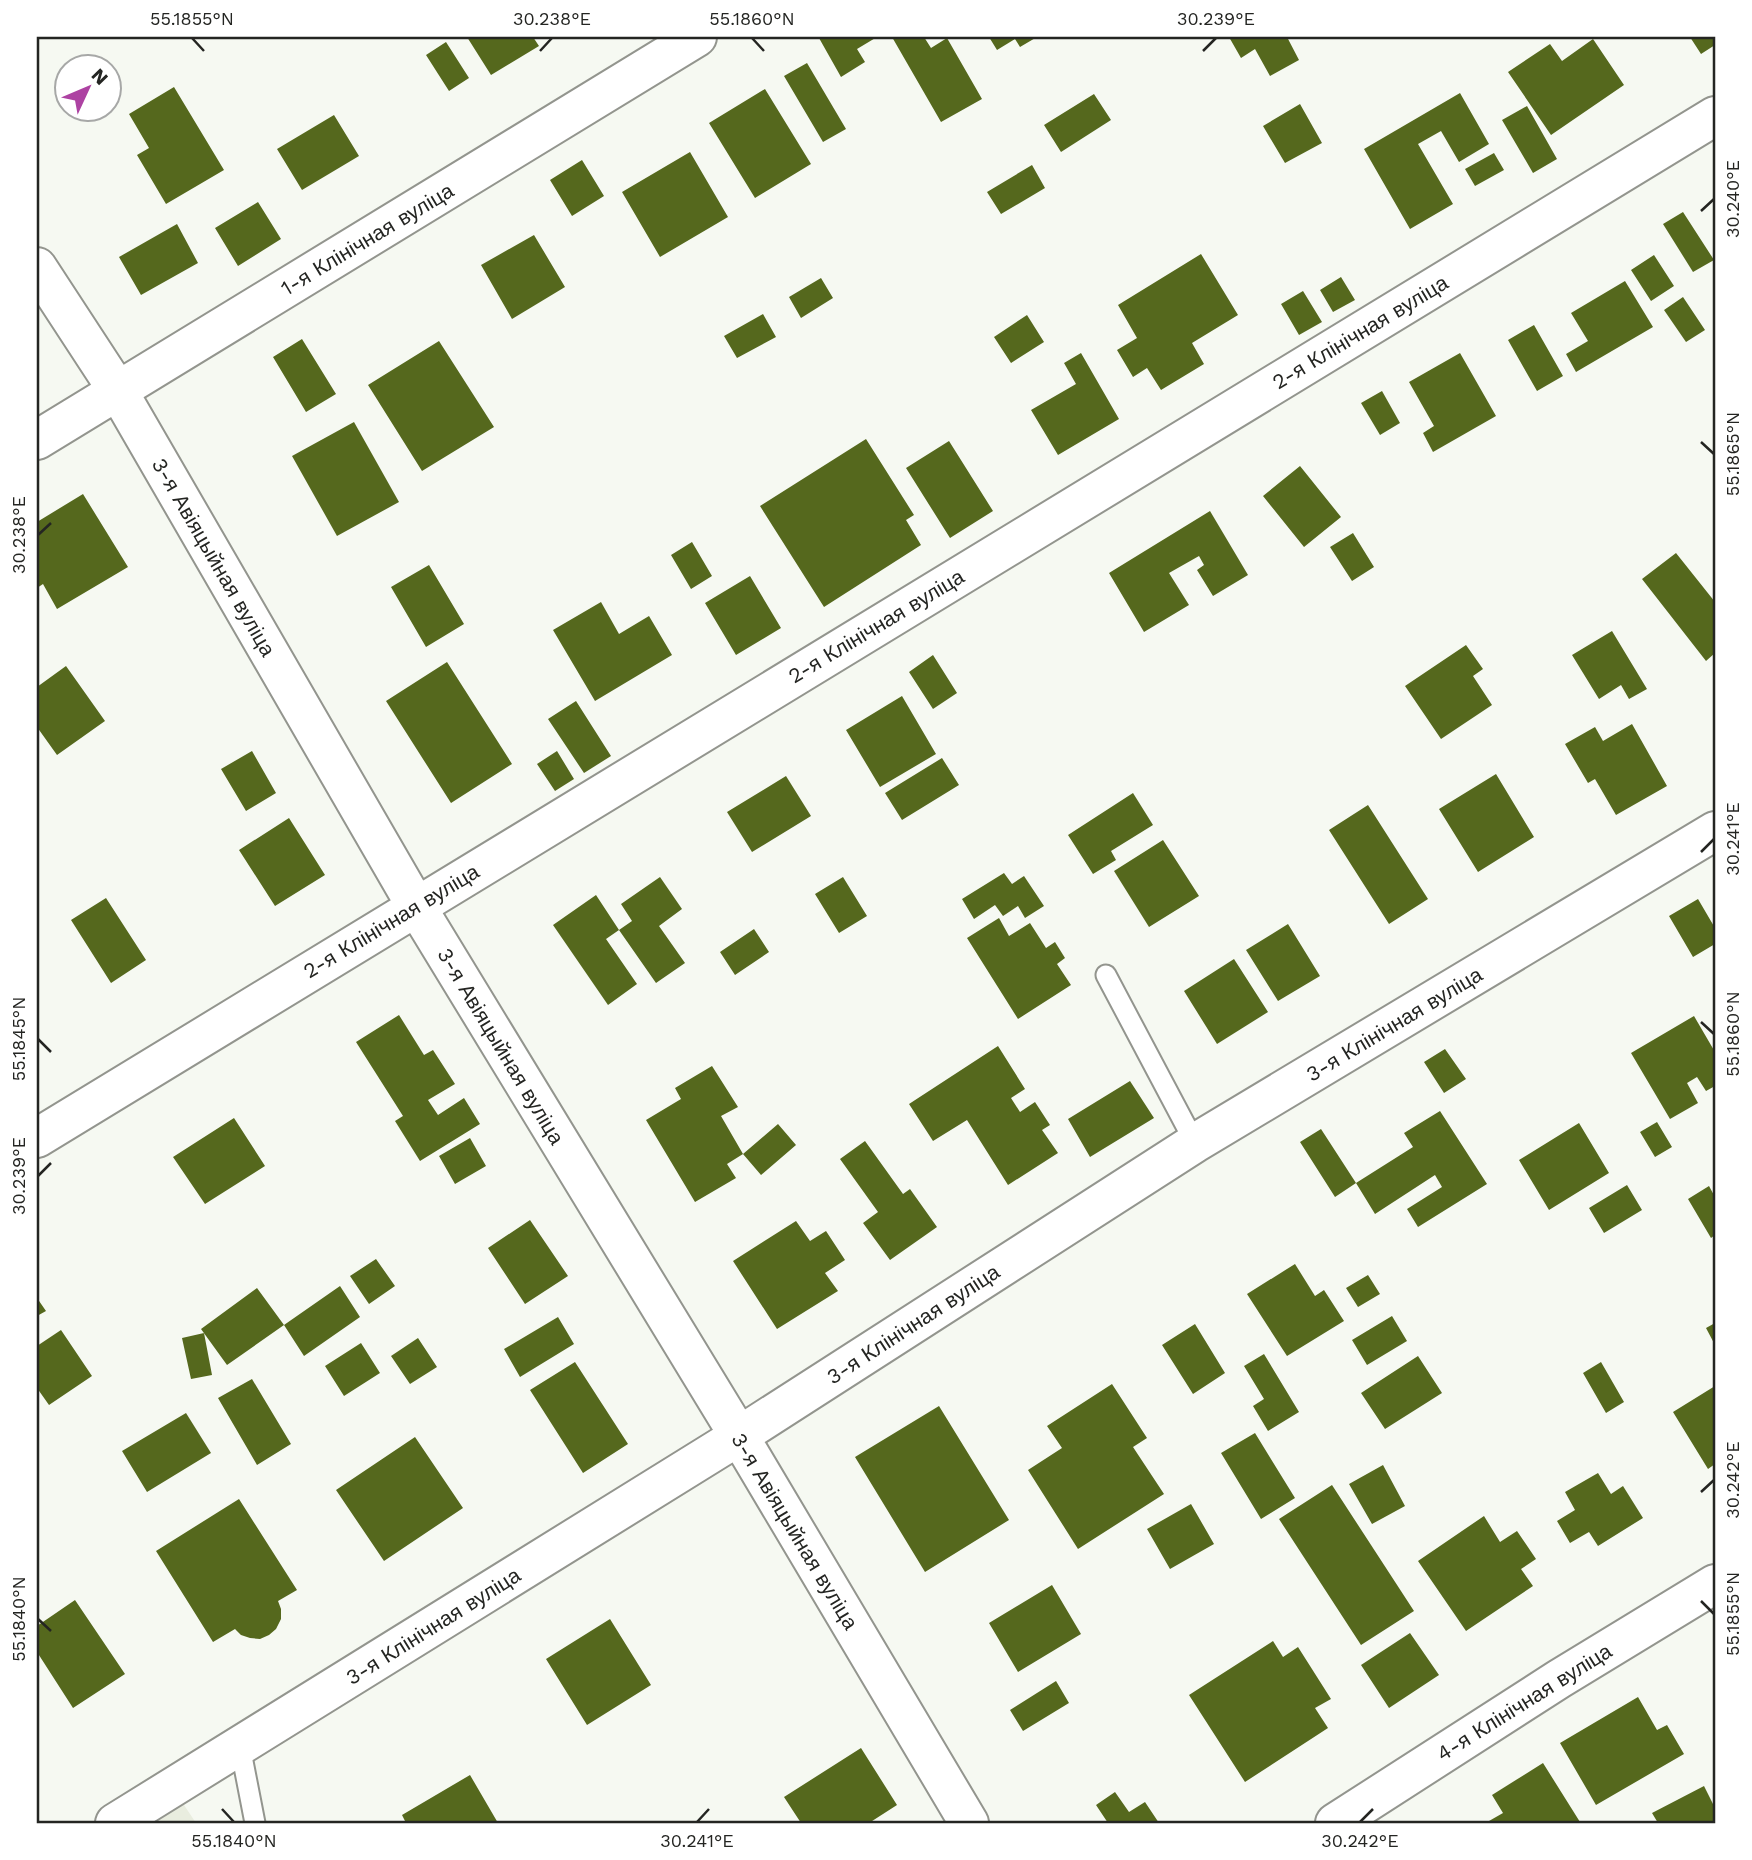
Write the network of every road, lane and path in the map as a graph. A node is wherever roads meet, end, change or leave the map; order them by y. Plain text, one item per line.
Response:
1 (697, 37) edge
2 (1715, 116) edge
3 (37, 267) edge
4 (118, 391) junction
5 (37, 440) edge
6 (1715, 831) edge
7 (416, 906) junction
8 (1106, 975) dead end
9 (37, 1138) edge
10 (1195, 1143) junction
11 (739, 1436) junction
12 (1715, 1584) edge
13 (240, 1746) junction
14 (115, 1823) edge
15 (254, 1823) edge
16 (969, 1823) edge
17 (1335, 1823) edge

1 - 4 street, 1-я Клінічная вуліца
2 - 7 street, 2-я Клінічная вуліца
3 - 4 street, 3-я Авіяцыйная вуліца
4 - 5 street, 1-я Клінічная вуліца
4 - 7 street, 3-я Авіяцыйная вуліца
6 - 10 street, 3-я Клінічная вуліца
7 - 9 street, 2-я Клінічная вуліца
7 - 11 street, 3-я Авіяцыйная вуліца
8 - 10 lane
10 - 11 street, 3-я Клінічная вуліца
11 - 13 street, 3-я Клінічная вуліца
11 - 16 street, 3-я Авіяцыйная вуліца
12 - 17 street, 4-я Клінічная вуліца
13 - 14 street, 3-я Клінічная вуліца
13 - 15 lane

